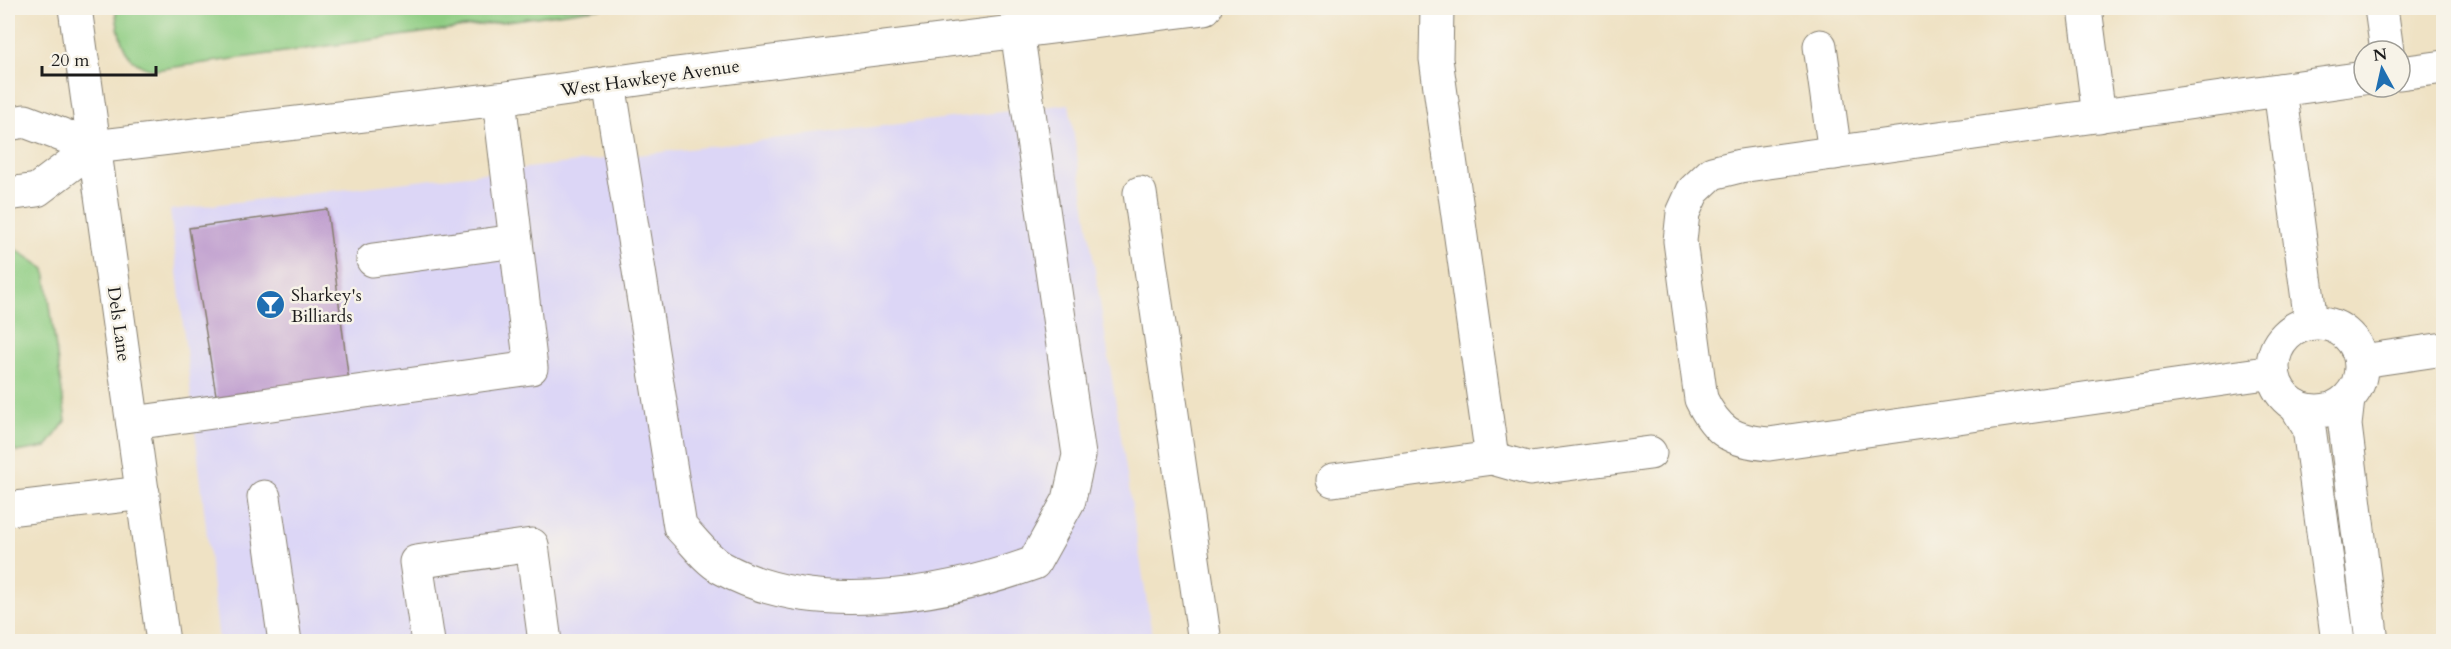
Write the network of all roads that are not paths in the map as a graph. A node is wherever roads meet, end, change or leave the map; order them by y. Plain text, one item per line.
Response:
1 (75, 8) edge
2 (1204, 8) edge
3 (1437, 8) edge
4 (2085, 8) edge
5 (2381, 8) edge
6 (1017, 31) junction
7 (2385, 39) edge
8 (1820, 46) dead end
9 (2444, 67) edge
10 (2412, 71) edge
11 (2352, 80) edge
12 (609, 83) junction
13 (2280, 90) junction
14 (499, 99) junction
15 (2099, 116) junction
16 (8, 124) edge
17 (94, 147) junction
18 (1835, 153) junction
19 (1140, 193) dead end
20 (8, 194) edge
21 (516, 241) junction
22 (373, 260) dead end
23 (2311, 322) junction
24 (2444, 349) edge
25 (2362, 361) junction
26 (2273, 372) junction
27 (2348, 399) junction
28 (2296, 406) junction
29 (133, 423) junction
30 (1650, 453) dead end
31 (1492, 458) junction
32 (1333, 480) dead end
33 (142, 493) junction
34 (264, 497) dead end
35 (8, 509) edge
36 (162, 642) edge
37 (285, 642) edge
38 (428, 642) edge
39 (545, 642) edge
40 (1205, 642) edge
41 (2338, 642) edge
42 (2372, 642) edge

1 - 17 street, Dels Lane
2 - 6 street, West Hawkeye Avenue
3 - 31 street
4 - 15 street
5 - 7 street
6 - 12 street, West Hawkeye Avenue
6 - 12 street
8 - 18 street
9 - 10 street
11 - 13 street
12 - 14 street, West Hawkeye Avenue
13 - 15 street
13 - 23 street
14 - 17 street, West Hawkeye Avenue
14 - 21 street
15 - 18 street
16 - 17 street, West Hawkeye Avenue
17 - 20 street
17 - 29 street, Dels Lane
18 - 26 street
19 - 40 street
21 - 22 street
21 - 29 street
23 - 25 street
23 - 26 street
24 - 25 street
25 - 27 street
26 - 28 street
27 - 28 street
27 - 42 street
28 - 41 street
29 - 33 street, Dels Lane
30 - 31 street
31 - 32 street
33 - 35 street
33 - 36 street, Dels Lane
34 - 37 street
38 - 39 street

